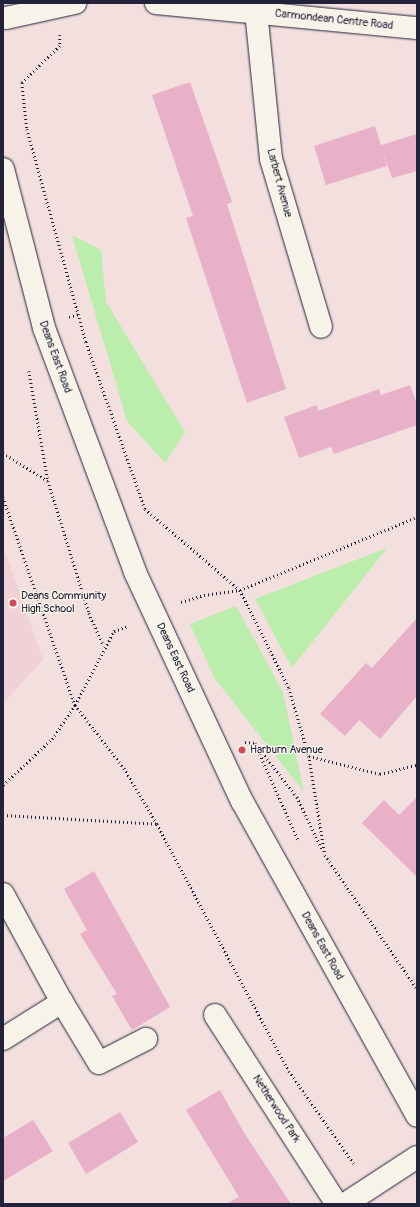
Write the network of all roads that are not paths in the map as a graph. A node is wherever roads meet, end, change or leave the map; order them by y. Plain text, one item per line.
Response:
1 (156, 3) edge
2 (68, 4) edge
3 (256, 11) junction
4 (7, 14) edge
5 (417, 28) edge
6 (3, 169) edge
7 (322, 327) dead end
8 (3, 894) edge
9 (62, 1002) junction
10 (215, 1015) dead end
11 (3, 1039) edge
12 (146, 1039) dead end
13 (417, 1116) edge
14 (417, 1156) edge
15 (337, 1204) edge
16 (345, 1204) edge

1 - 3 street, Carmondean Centre Road
2 - 4 street
3 - 5 street, Carmondean Centre Road
3 - 7 street, Larbert Avenue
6 - 13 street, Deans East Road
8 - 9 street
9 - 11 street
9 - 12 street
10 - 15 street, Netherwood Park
14 - 16 street

